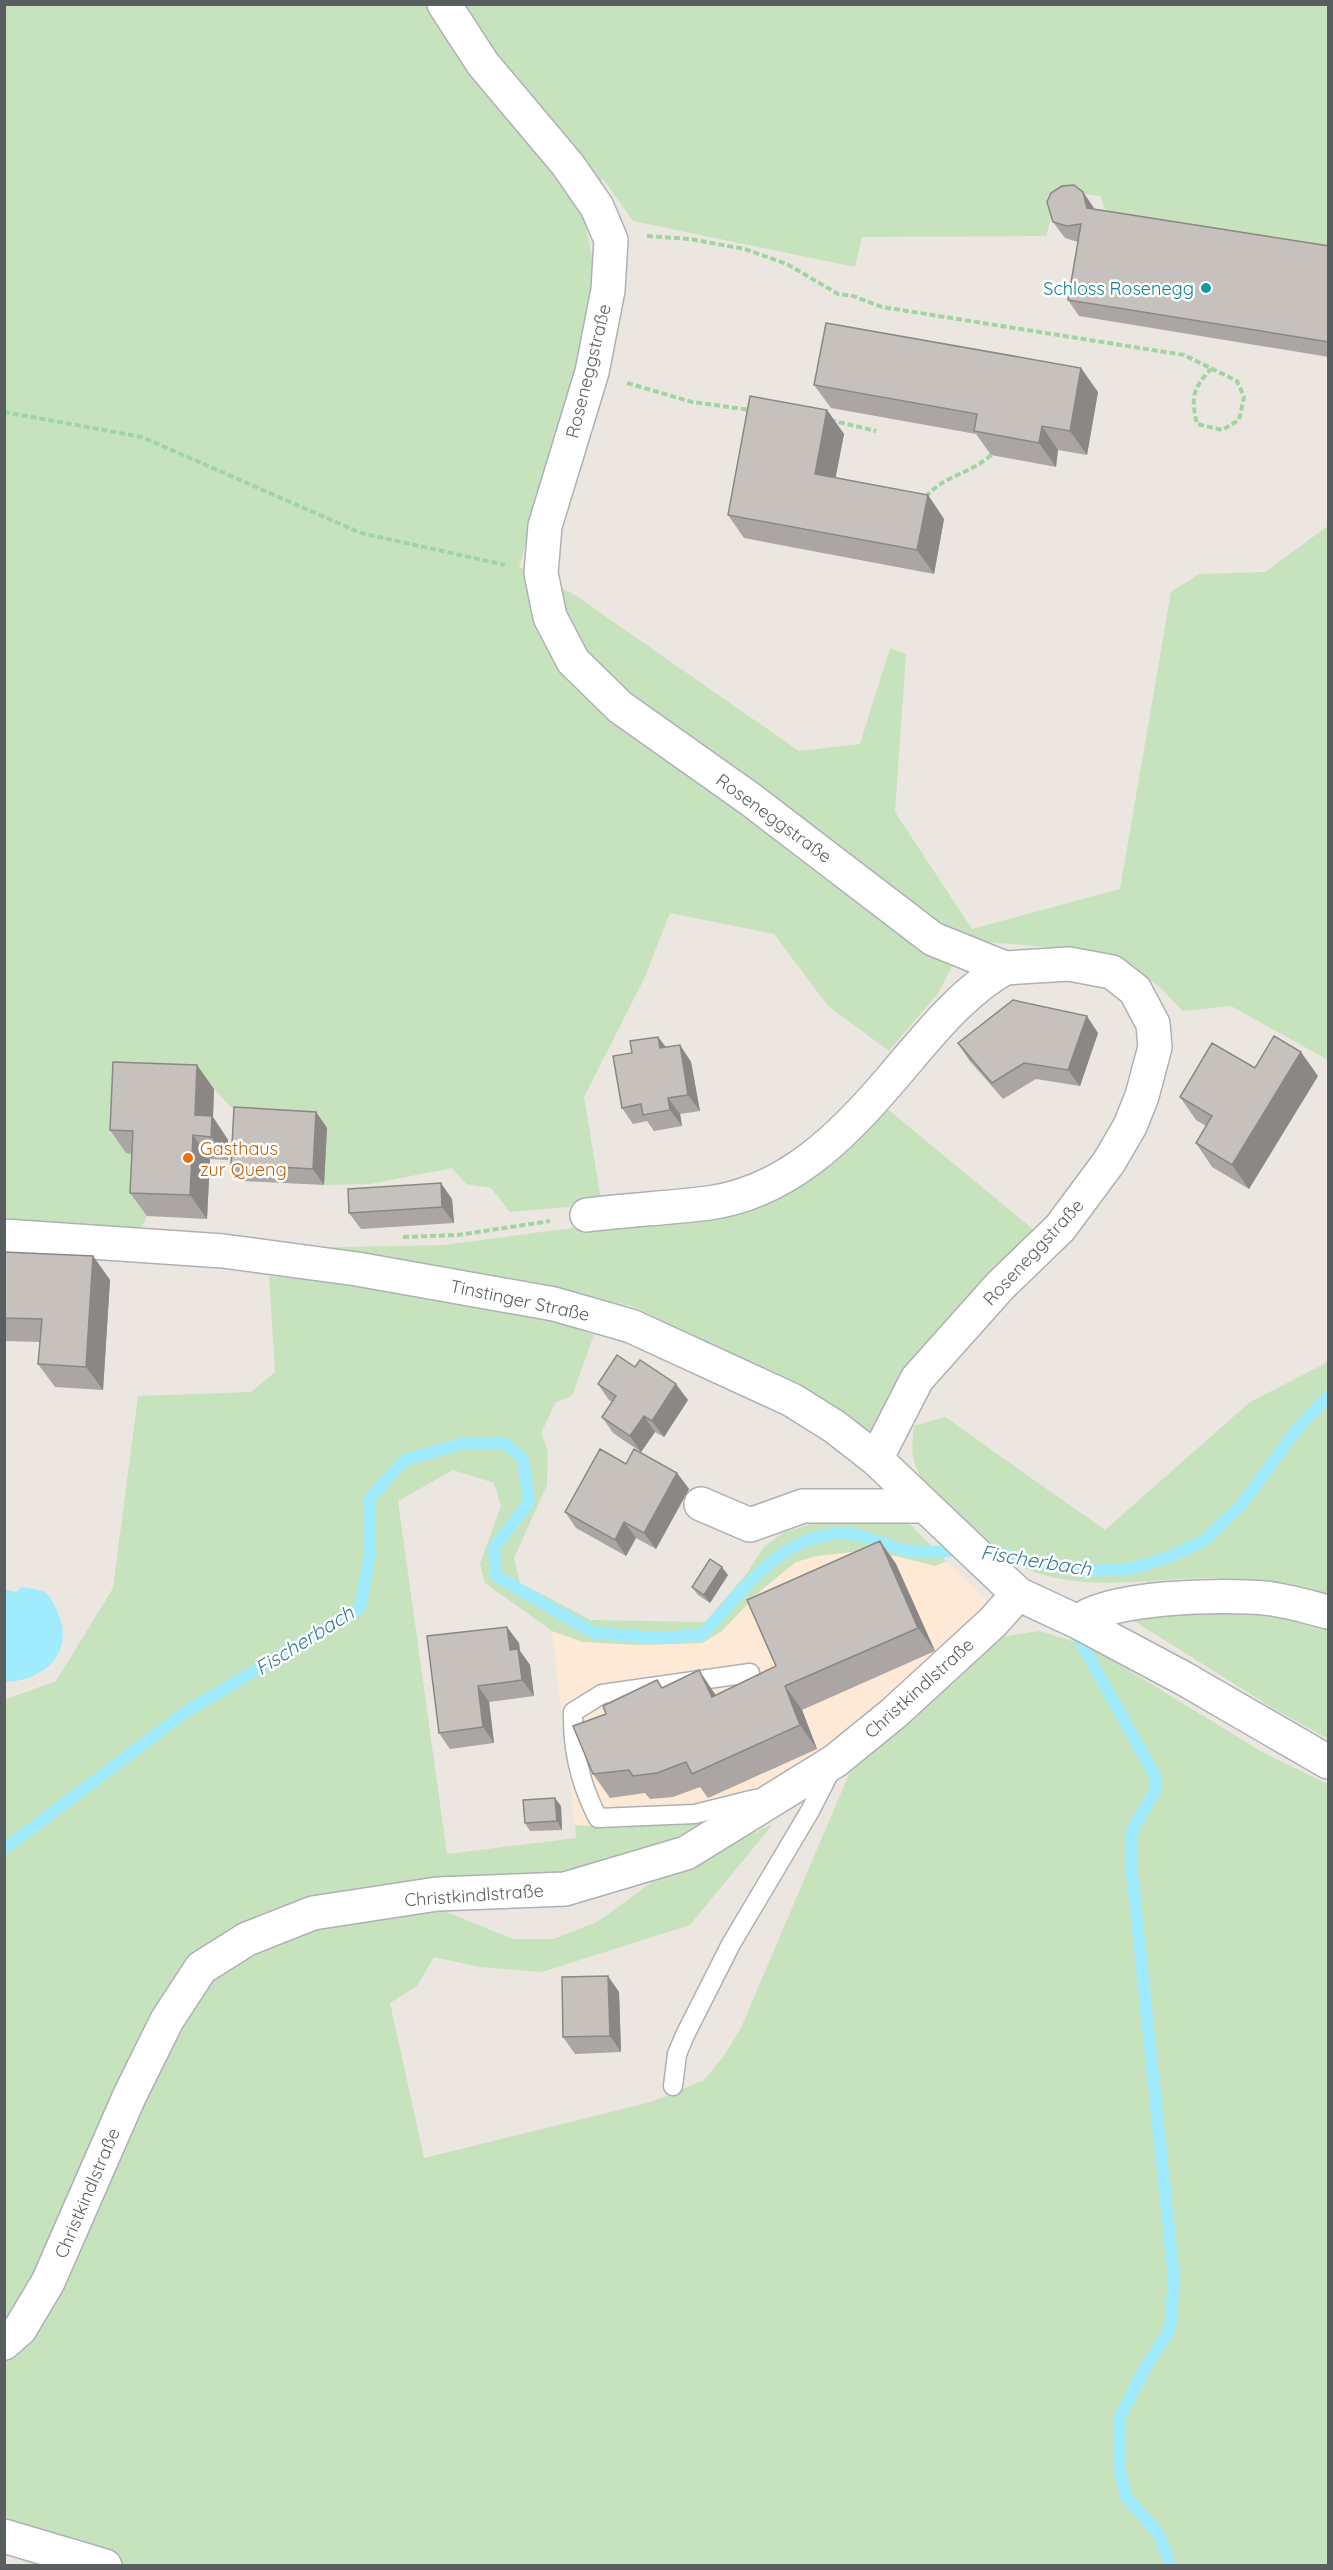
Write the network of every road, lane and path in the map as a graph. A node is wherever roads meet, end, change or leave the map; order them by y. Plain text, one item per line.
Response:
1 (444, 4) edge
2 (610, 240) junction
3 (1211, 369) junction
4 (592, 372) junction
5 (760, 411) edge
6 (4, 412) edge
7 (829, 420) dead end
8 (876, 430) dead end
9 (991, 455) edge
10 (922, 504) edge
11 (541, 573) junction
12 (1005, 968) junction
13 (587, 1215) joint
14 (4, 1236) edge
15 (400, 1237) dead end
16 (876, 1458) junction
17 (701, 1504) dead end
18 (932, 1513) junction
19 (1018, 1594) junction
20 (1329, 1612) edge
21 (1078, 1622) junction
22 (750, 1673) dead end
23 (836, 1761) junction
24 (1329, 1762) edge
25 (789, 1790) junction
26 (673, 2086) dead end
27 (4, 2343) edge
28 (4, 2536) edge
29 (105, 2565) edge

1 - 2 street, Roseneggstraße
2 - 3 path
2 - 4 street, Roseneggstraße
3 - 3 path
4 - 5 path
4 - 11 street, Roseneggstraße
6 - 11 path
7 - 8 path
9 - 10 path
11 - 12 street, Roseneggstraße
12 - 13 street
12 - 16 street, Roseneggstraße
13 - 15 path
14 - 16 street, Tinstinger Straße
16 - 18 street, Tinstinger Straße
17 - 18 street
18 - 19 street, Tinstinger Straße
19 - 21 street
19 - 23 street, Christkindlstraße
20 - 21 street
21 - 24 street
22 - 25 lane
23 - 25 street, Christkindlstraße
23 - 26 lane
25 - 27 street, Christkindlstraße
28 - 29 street

